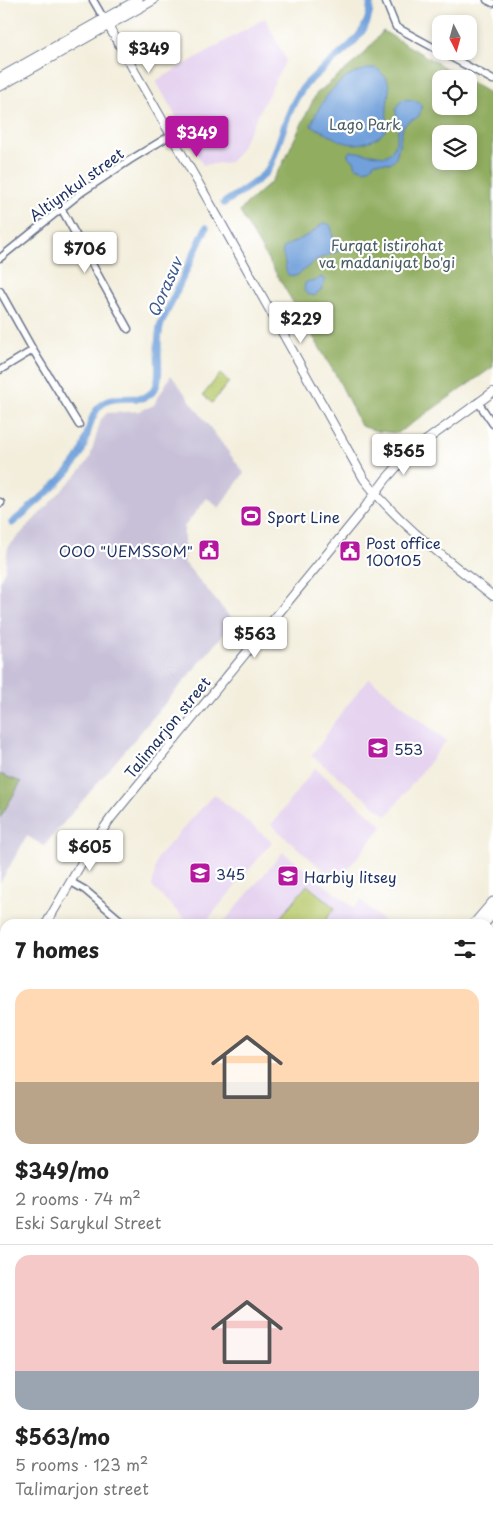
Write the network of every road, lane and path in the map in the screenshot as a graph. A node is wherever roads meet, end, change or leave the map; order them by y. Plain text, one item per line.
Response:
1 (93, 0) edge
2 (138, 0) edge
3 (153, 0) edge
4 (385, 0) edge
5 (488, 0) edge
6 (493, 3) edge
7 (106, 22) junction
8 (0, 78) edge
9 (493, 80) edge
10 (0, 86) edge
11 (171, 135) junction
12 (61, 208) junction
13 (0, 258) edge
14 (0, 291) edge
15 (128, 329) dead end
16 (33, 350) junction
17 (0, 370) edge
18 (493, 392) edge
19 (478, 402) junction
20 (493, 424) edge
21 (78, 425) dead end
22 (375, 495) junction
23 (493, 596) edge
24 (71, 882) junction
25 (493, 902) edge
26 (49, 919) edge
27 (119, 919) edge
28 (478, 919) edge

1 - 7 street
2 - 7 main road
3 - 7 main road
4 - 9 street
5 - 6 street
7 - 8 main road
7 - 10 main road
7 - 11 street
11 - 12 street, Altiynkul street
11 - 22 street
12 - 13 street, Altiynkul street
12 - 15 street
14 - 16 street
16 - 17 street
16 - 21 street
18 - 19 street, Talimarjon street
19 - 20 street
19 - 22 street, Talimarjon street
22 - 23 street
22 - 24 street, Talimarjon street
24 - 26 street, Talimarjon street
24 - 27 street
25 - 28 main road

